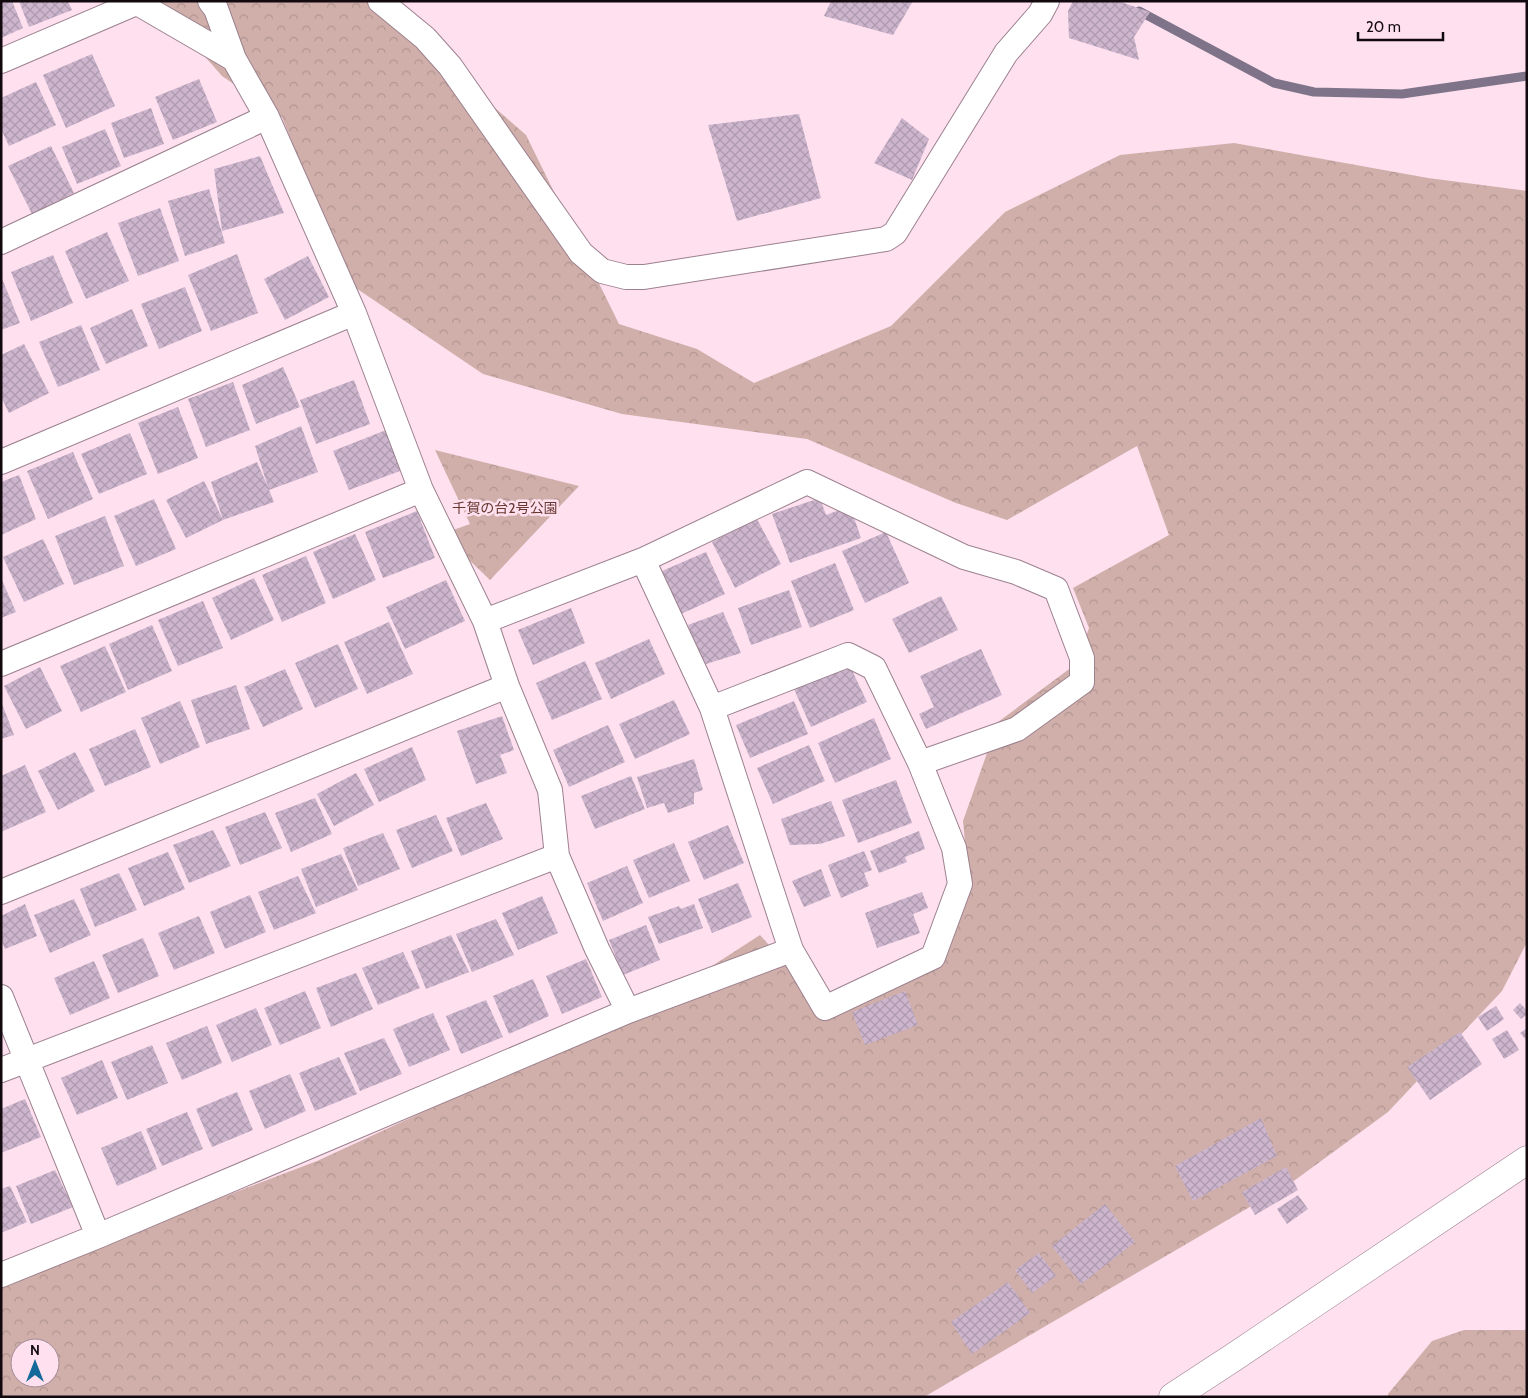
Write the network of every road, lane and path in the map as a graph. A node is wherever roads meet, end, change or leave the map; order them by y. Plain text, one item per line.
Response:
1 (210, 1) edge
2 (380, 1) edge
3 (1047, 1) edge
4 (135, 2) edge
5 (234, 59) junction
6 (1, 61) edge
7 (267, 117) junction
8 (1, 242) edge
9 (354, 313) junction
10 (1, 462) edge
11 (421, 490) junction
12 (643, 560) junction
13 (485, 621) junction
14 (1, 664) edge
15 (506, 686) junction
16 (712, 708) junction
17 (920, 763) junction
18 (557, 856) junction
19 (1, 892) edge
20 (791, 950) junction
21 (1, 997) edge
22 (628, 1012) junction
23 (27, 1060) junction
24 (1, 1070) edge
25 (1527, 1160) edge
26 (98, 1236) junction
27 (1, 1275) edge
28 (1173, 1397) edge

1 - 5 street
2 - 3 street
4 - 5 street
4 - 6 street
5 - 7 street
7 - 8 street
7 - 9 street
9 - 10 street
9 - 11 street
11 - 13 street
11 - 14 street
12 - 13 street
12 - 16 street
12 - 17 street
13 - 15 street
15 - 18 street
15 - 19 street
16 - 17 street
16 - 20 street
17 - 20 street
18 - 22 street
18 - 23 street
20 - 22 street
21 - 23 street
22 - 26 street
23 - 24 street
23 - 26 street
25 - 28 street
26 - 27 street

